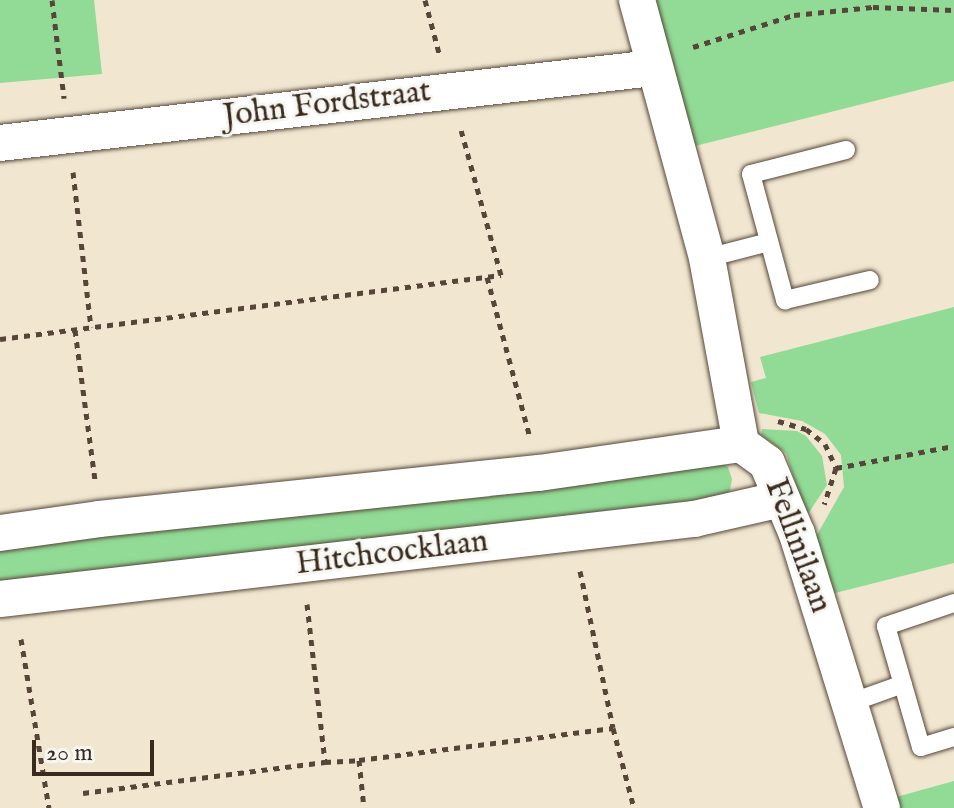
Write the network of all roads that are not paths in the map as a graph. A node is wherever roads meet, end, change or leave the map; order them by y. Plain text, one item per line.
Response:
1 (637, 0) edge
2 (653, 68) junction
3 (0, 143) edge
4 (846, 150) dead end
5 (769, 242) junction
6 (707, 258) junction
7 (870, 280) dead end
8 (741, 444) junction
9 (782, 499) junction
10 (0, 533) edge
11 (0, 599) edge
12 (954, 603) edge
13 (903, 684) junction
14 (850, 703) junction
15 (954, 737) edge
16 (882, 808) edge

1 - 2 street, Fellinilaan
2 - 3 street, John Fordstraat
2 - 6 street, Fellinilaan
4 - 5 lane
5 - 6 lane
5 - 7 lane
6 - 8 street, Fellinilaan
8 - 9 street, Fellinilaan
8 - 10 street, Hitchcocklaan
9 - 11 street, Hitchcocklaan
9 - 14 street, Fellinilaan
12 - 13 lane
13 - 14 lane
13 - 15 lane
14 - 16 street, Fellinilaan

